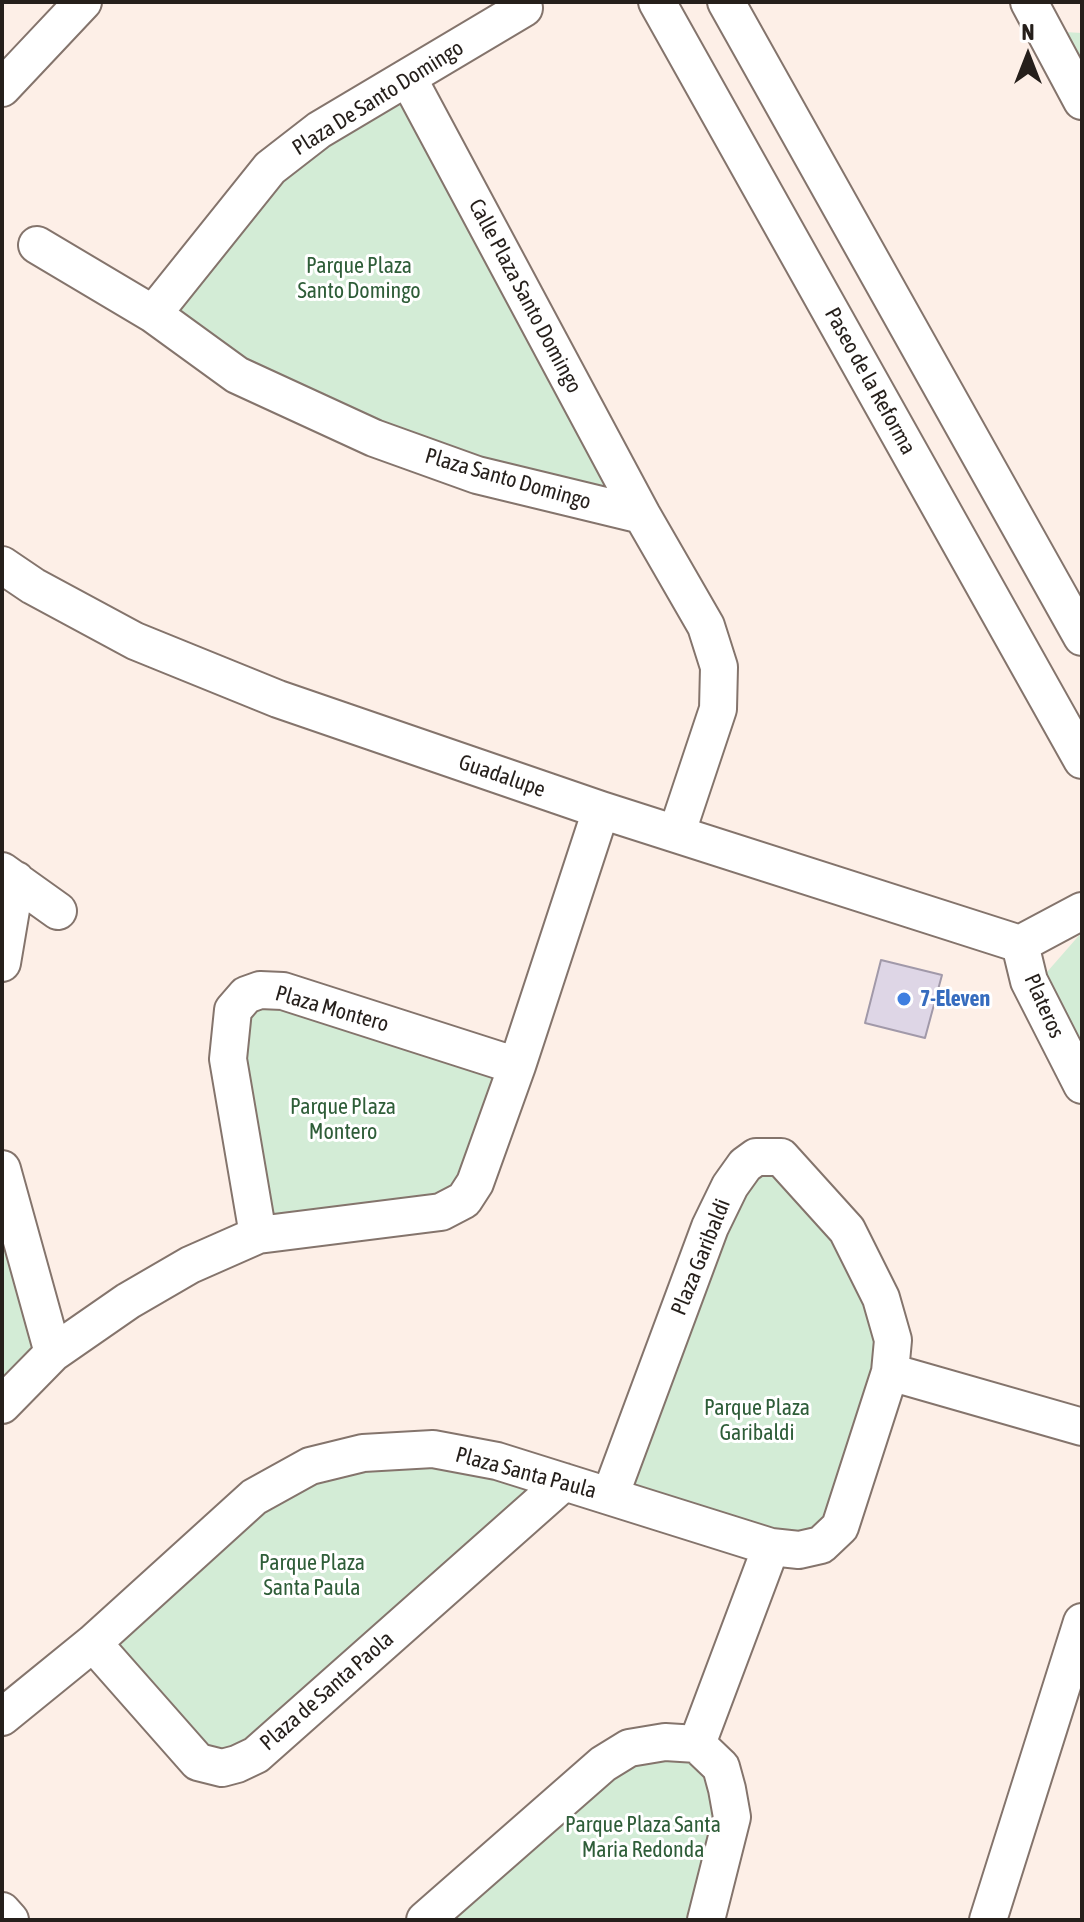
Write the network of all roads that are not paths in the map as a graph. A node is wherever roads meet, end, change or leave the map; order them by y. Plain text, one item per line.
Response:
1 (83, 2) edge
2 (657, 2) edge
3 (726, 2) edge
4 (524, 8) dead end
5 (1038, 16) edge
6 (1082, 33) edge
7 (408, 78) junction
8 (2, 88) edge
9 (1082, 101) edge
10 (37, 245) dead end
11 (153, 314) junction
12 (642, 515) junction
13 (2, 565) edge
14 (1082, 637) edge
15 (1082, 760) edge
16 (601, 810) junction
17 (677, 832) junction
18 (9, 876) edge
19 (58, 911) dead end
20 (1082, 911) edge
21 (1020, 944) junction
22 (2, 963) edge
23 (517, 1066) junction
24 (1082, 1085) edge
25 (2, 1169) edge
26 (258, 1235) junction
27 (53, 1353) junction
28 (890, 1372) junction
29 (2, 1405) edge
30 (1082, 1427) edge
31 (564, 1482) junction
32 (610, 1496) junction
33 (785, 1548) junction
34 (1082, 1622) edge
35 (93, 1643) junction
36 (2, 1717) edge
37 (697, 1744) junction
38 (2, 1911) edge
39 (10, 1920) edge
40 (425, 1920) edge
41 (706, 1920) edge
42 (988, 1920) edge

1 - 8 street
2 - 15 street, Paseo de la Reforma
3 - 14 street
4 - 7 street, Plaza De Santo Domingo
5 - 6 street
5 - 9 street
7 - 11 street, Plaza De Santo Domingo
7 - 12 street, Calle Plaza Santo Domingo
10 - 11 street, Plaza Santo Domingo
11 - 12 street, Plaza Santo Domingo
12 - 17 street
13 - 16 street, Guadalupe
16 - 17 street, Guadalupe
16 - 23 street
17 - 21 street, Guadalupe
18 - 19 street
18 - 22 street
20 - 21 street, Plateros
21 - 24 street, Plateros
23 - 26 street
23 - 26 street, Plaza Montero
25 - 27 street
26 - 27 street
27 - 29 street
28 - 30 street
28 - 32 street, Plaza Garibaldi
28 - 33 street
31 - 32 street, Plaza Santa Paula
31 - 35 street, Plaza Santa Paula
31 - 35 street, Plaza de Santa Paola
32 - 33 street, Plaza Santa Paula
33 - 37 street
34 - 42 street
35 - 36 street, Plaza Santa Paula
37 - 40 street
37 - 41 street
38 - 39 street

